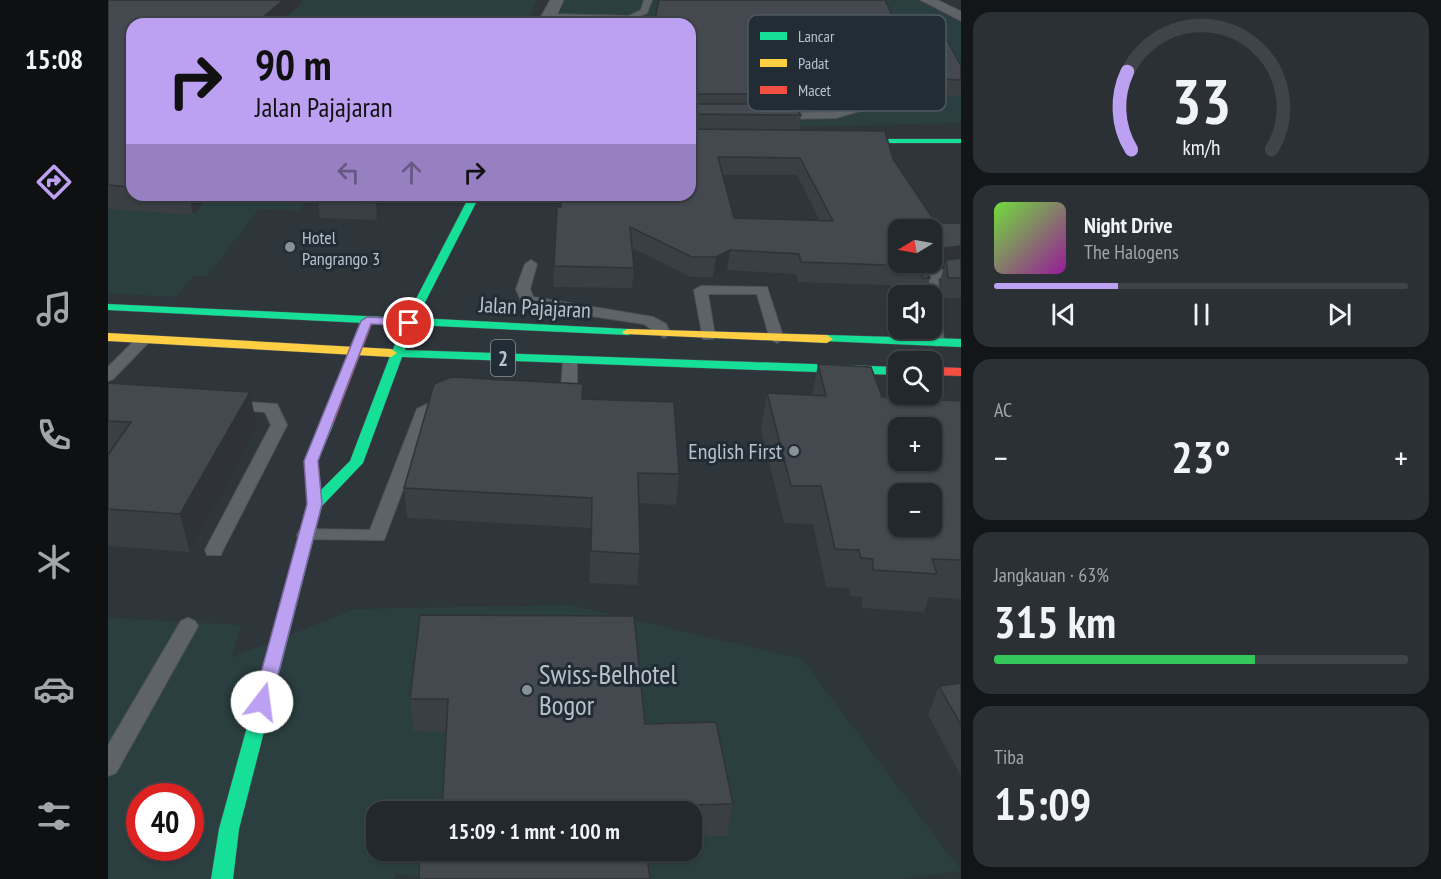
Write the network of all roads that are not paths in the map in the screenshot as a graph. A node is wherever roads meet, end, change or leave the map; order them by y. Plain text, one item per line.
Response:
1 (557, 0) edge
2 (648, 0) edge
3 (927, 0) edge
4 (961, 17) edge
5 (548, 18) edge
6 (630, 18) edge
7 (849, 111) edge
8 (773, 115) edge
9 (796, 117) junction
10 (803, 127) edge
11 (834, 141) edge
12 (961, 141) edge
13 (472, 201) edge
14 (531, 264) dead end
15 (961, 272) edge
16 (108, 307) edge
17 (367, 321) junction
18 (409, 323) junction
19 (664, 334) junction
20 (708, 336) junction
21 (108, 337) edge
22 (777, 339) junction
23 (143, 340) junction
24 (937, 342) junction
25 (961, 343) edge
26 (353, 351) junction
27 (397, 353) junction
28 (570, 360) junction
29 (888, 371) edge
30 (942, 371) edge
31 (961, 372) edge
32 (108, 376) edge
33 (466, 393) edge
34 (546, 395) edge
35 (210, 405) edge
36 (315, 504) junction
37 (306, 535) junction
38 (214, 550) dead end
39 (188, 626) dead end
40 (108, 766) edge
41 (222, 879) edge

1 - 5 street
2 - 6 lane
3 - 4 street
7 - 9 lane
8 - 9 lane
9 - 10 lane
11 - 12 main road
13 - 18 main road
14 - 19 lane
15 - 24 lane
16 - 17 main road, Jalan Pajajaran / 2
17 - 18 main road, Jalan Pajajaran / 2
17 - 26 main road
18 - 19 main road, Jalan Pajajaran / 2
18 - 27 main road
19 - 20 main road, Jalan Pajajaran / 2
20 - 22 main road, Jalan Pajajaran / 2
20 - 22 lane
21 - 23 main road, 2
22 - 24 main road, Jalan Pajajaran / 2
23 - 26 main road, 2
23 - 32 lane
24 - 25 main road, Jalan Pajajaran / 2
26 - 27 main road, 2
26 - 36 main road
27 - 28 main road, 2
27 - 36 main road
28 - 29 main road, 2
28 - 34 lane
30 - 31 main road
33 - 37 lane
35 - 38 lane
36 - 37 main road
37 - 41 main road
39 - 40 lane

